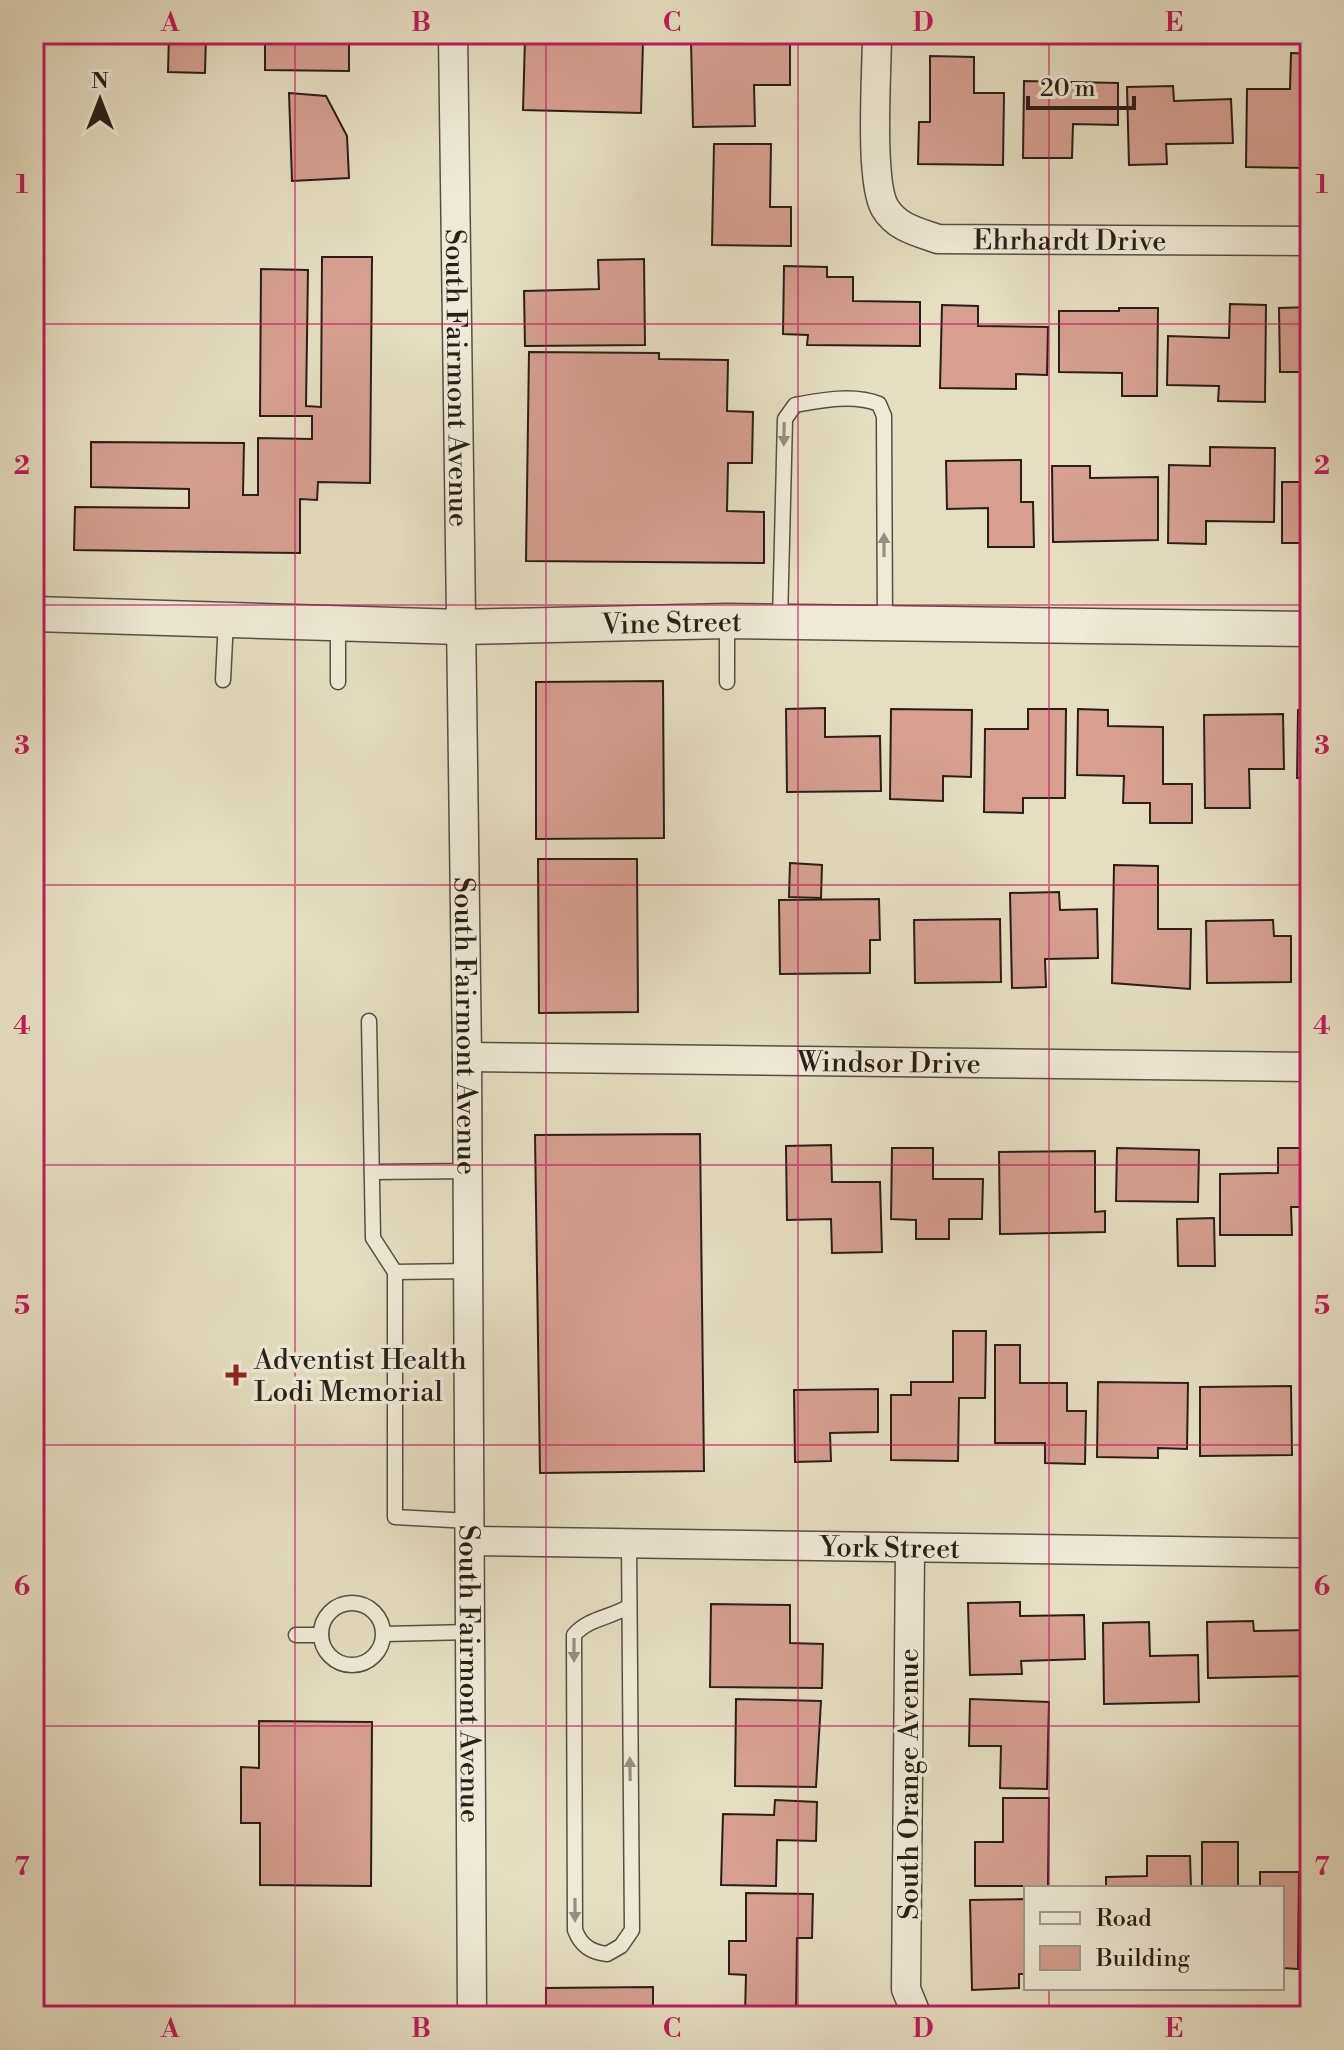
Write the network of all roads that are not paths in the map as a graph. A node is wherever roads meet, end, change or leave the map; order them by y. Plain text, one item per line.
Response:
1 (453, 34) edge
2 (877, 34) edge
3 (1310, 241) edge
4 (34, 338) edge
5 (34, 344) edge
6 (34, 614) edge
7 (226, 620) junction
8 (727, 621) junction
9 (780, 621) junction
10 (885, 623) junction
11 (338, 624) junction
12 (460, 627) junction
13 (1310, 629) edge
14 (223, 680) dead end
15 (338, 682) dead end
16 (727, 682) dead end
17 (369, 1021) dead end
18 (467, 1057) junction
19 (1310, 1067) edge
20 (468, 1171) junction
21 (372, 1172) junction
22 (469, 1271) junction
23 (395, 1272) junction
24 (470, 1531) junction
25 (629, 1544) junction
26 (910, 1550) junction
27 (1310, 1553) edge
28 (628, 1607) junction
29 (471, 1632) junction
30 (384, 1634) junction
31 (296, 1635) dead end
32 (321, 1635) junction
33 (472, 2016) edge
34 (917, 2016) edge

1 - 12 street, South Fairmont Avenue
2 - 3 street, Ehrhardt Drive
4 - 5 lane
6 - 7 street, Vine Street
7 - 11 street, Vine Street
7 - 14 lane
8 - 9 street, Vine Street
8 - 12 street, Vine Street
8 - 16 lane
9 - 10 street, Vine Street
10 -> 9 lane
10 - 13 street, Vine Street
11 - 12 street, Vine Street
11 - 15 lane
12 - 18 street, South Fairmont Avenue
17 - 21 lane
18 - 19 street, Windsor Drive
18 - 20 street, South Fairmont Avenue
20 - 21 lane
20 - 22 street, South Fairmont Avenue
21 - 23 lane
22 - 23 lane
22 - 24 street, South Fairmont Avenue
23 - 24 lane
24 - 25 street, York Street
24 - 29 street, South Fairmont Avenue
25 - 26 street, York Street
25 - 28 lane
26 - 27 street, York Street
26 - 34 street, South Orange Avenue
28 -> 28 lane
29 - 30 lane
29 - 33 street, South Fairmont Avenue
30 - 32 lane
30 - 32 lane
31 - 32 lane

